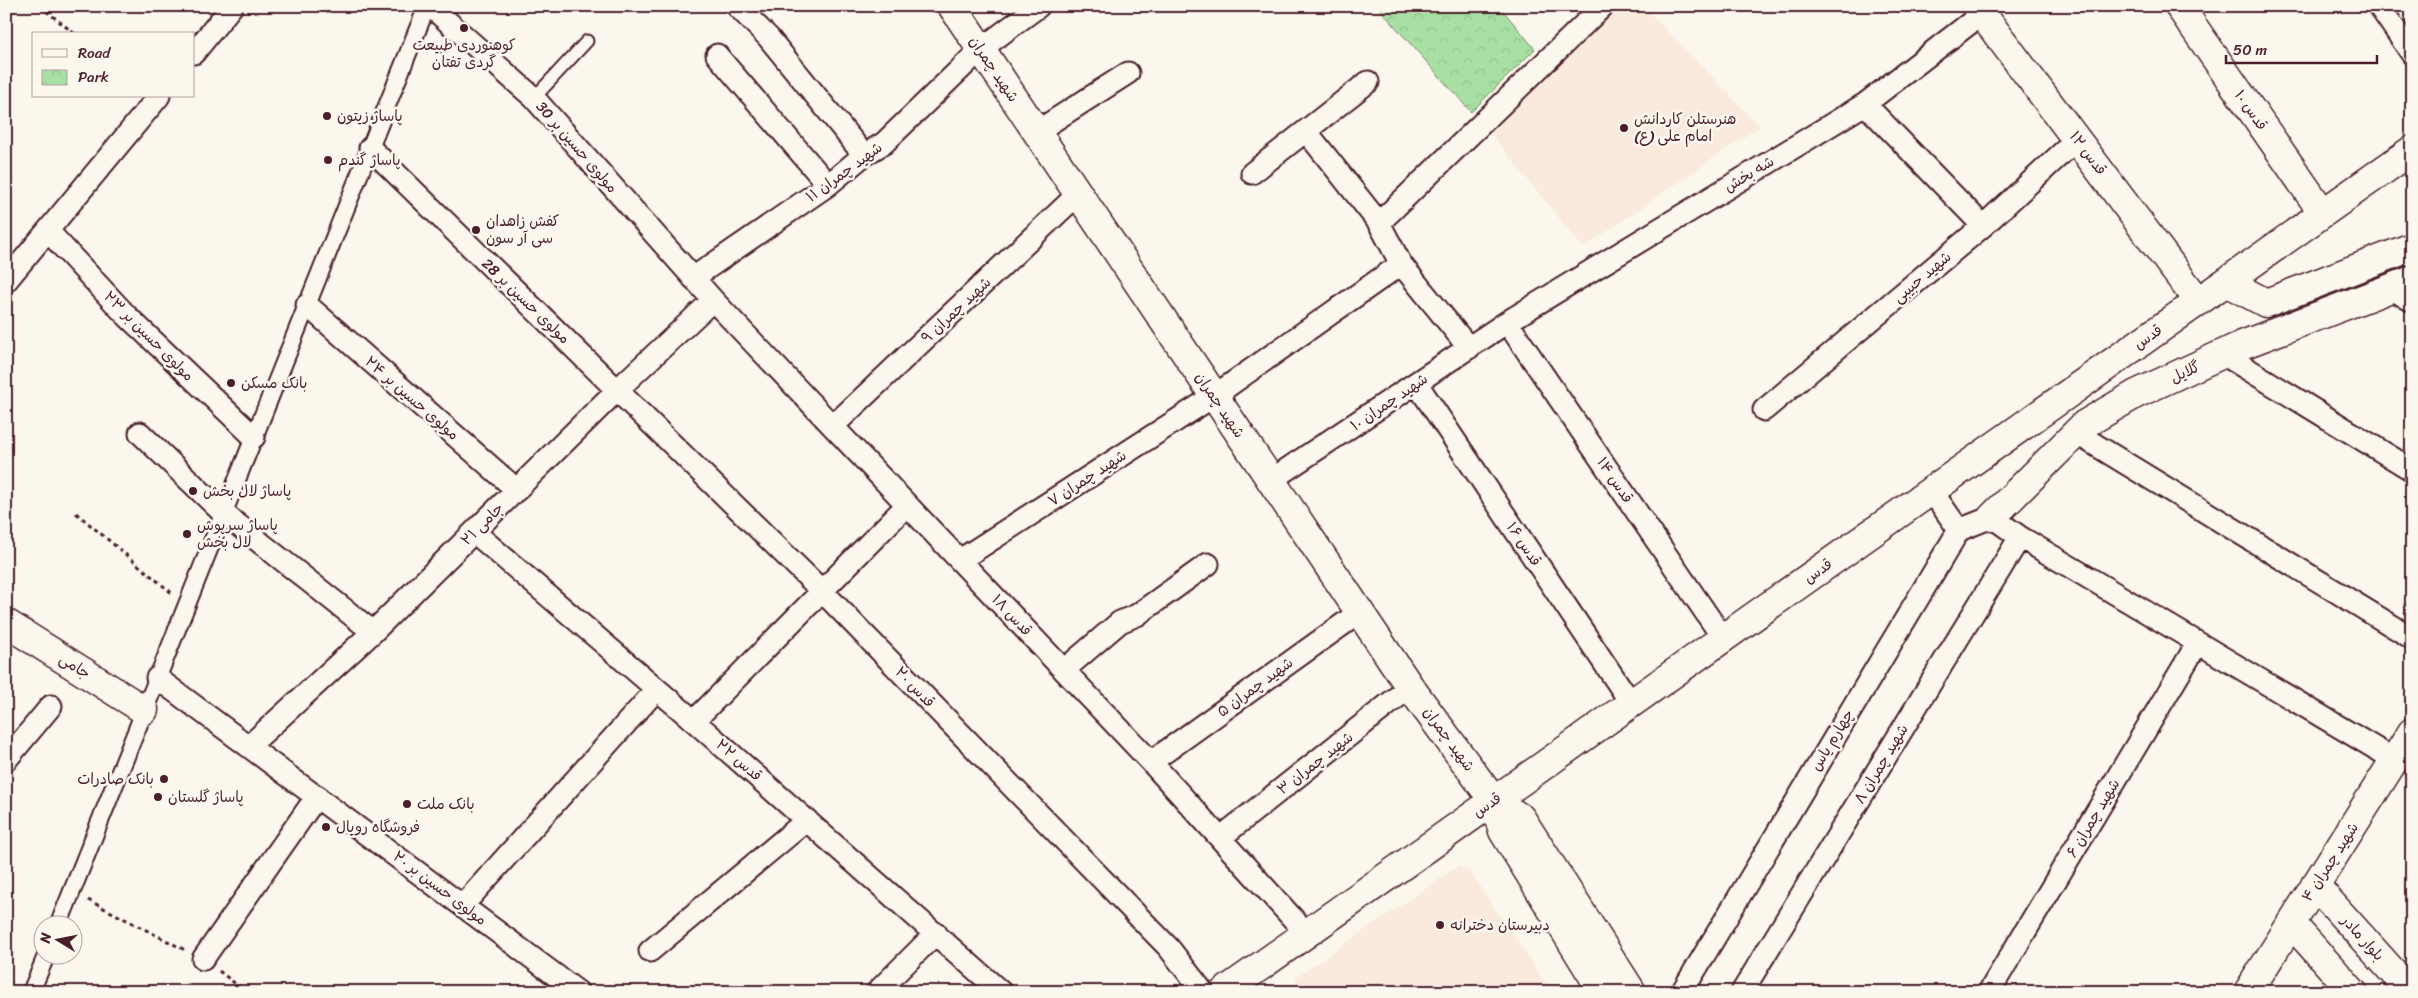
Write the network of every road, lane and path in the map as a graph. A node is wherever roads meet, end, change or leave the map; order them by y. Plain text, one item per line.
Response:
1 (40, 6) edge
2 (232, 6) edge
3 (428, 6) edge
4 (737, 6) edge
5 (952, 6) edge
6 (1039, 6) edge
7 (1603, 6) edge
8 (2179, 6) edge
9 (2379, 6) edge
10 (1979, 10) edge
11 (72, 32) edge
12 (587, 41) dead end
13 (981, 49) junction
14 (195, 52) edge
15 (2412, 54) edge
16 (717, 55) dead end
17 (1128, 73) dead end
18 (1368, 82) dead end
19 (157, 98) edge
20 (534, 98) junction
21 (1865, 104) junction
22 (1306, 131) junction
23 (1036, 132) junction
24 (2077, 139) junction
25 (370, 148) junction
26 (2412, 150) edge
27 (864, 155) junction
28 (1252, 173) dead end
29 (828, 185) junction
30 (1078, 194) junction
31 (2323, 213) junction
32 (1379, 223) junction
33 (1983, 226) junction
34 (48, 231) junction
35 (2412, 247) edge
36 (1401, 264) junction
37 (693, 278) junction
38 (6, 282) edge
39 (2226, 282) junction
40 (2405, 290) edge
41 (713, 300) junction
42 (2198, 301) junction
43 (307, 305) junction
44 (1507, 322) junction
45 (1469, 348) junction
46 (2223, 354) junction
47 (1417, 384) junction
48 (617, 390) junction
49 (1214, 396) junction
50 (1764, 410) dead end
51 (833, 426) junction
52 (140, 433) dead end
53 (2076, 433) junction
54 (254, 437) junction
55 (2412, 470) edge
56 (1271, 480) junction
57 (517, 490) junction
58 (1931, 490) junction
59 (907, 505) junction
60 (76, 513) dead end
61 (224, 513) junction
62 (1992, 517) junction
63 (1959, 530) junction
64 (474, 532) junction
65 (2020, 537) junction
66 (960, 560) junction
67 (1208, 564) dead end
68 (822, 591) junction
69 (186, 605) junction
70 (1360, 612) junction
71 (6, 623) edge
72 (374, 632) junction
73 (1723, 638) junction
74 (2412, 638) edge
75 (2197, 644) junction
76 (1064, 670) junction
77 (157, 678) junction
78 (657, 688) junction
79 (1410, 688) junction
80 (1631, 703) junction
81 (51, 706) dead end
82 (144, 710) junction
83 (694, 721) junction
84 (2412, 732) edge
85 (249, 746) junction
86 (6, 760) edge
87 (2395, 760) junction
88 (1151, 762) junction
89 (317, 796) junction
90 (1493, 800) junction
91 (807, 820) junction
92 (1220, 838) junction
93 (2314, 885) junction
94 (72, 892) junction
95 (463, 905) junction
96 (62, 916) edge
97 (2291, 923) junction
98 (1306, 933) junction
99 (936, 934) junction
100 (650, 951) dead end
101 (203, 959) junction
102 (42, 966) edge
103 (31, 992) edge
104 (246, 992) edge
105 (578, 992) edge
106 (877, 992) edge
107 (1001, 992) edge
108 (1203, 992) edge
109 (1224, 992) edge
110 (1603, 992) edge
111 (1632, 992) edge
112 (1682, 992) edge
113 (1742, 992) edge
114 (1989, 992) edge
115 (2248, 992) edge
116 (2353, 992) edge
117 (2411, 992) edge

1 - 11 path
2 - 14 street
3 - 20 street, مولوی حسین بر 30
3 - 25 street
4 - 27 street
5 - 13 street, شهید چمران
6 - 13 street, شهید چمران ۱۱
7 - 32 street
8 - 31 street, قدس ۱۰
9 - 15 street
10 - 21 street, شه بخش
10 - 24 street, قدس ۱۲
12 - 20 lane
13 - 23 street, شهید چمران
13 - 27 street, شهید چمران ۱۱
16 - 29 street
17 - 23 street
18 - 22 street
19 - 34 street
20 - 37 street, مولوی حسین بر 30
21 - 33 street
21 - 44 street, شه بخش
22 - 28 street
22 - 32 street
23 - 30 street, شهید چمران
24 - 33 street, شهید حبیبی
24 - 42 street, قدس ۱۲
25 - 43 street
25 - 48 street, مولوی حسین بر 28
26 - 31 street, قدس
27 - 29 street, شهید چمران ۱۱
29 - 37 street, شهید چمران ۱۱
30 - 49 street, شهید چمران
30 - 51 street, شهید چمران ۹
31 - 39 street, قدس
32 - 36 street
33 - 50 street, شهید حبیبی
34 - 38 street
34 - 54 street, مولوی حسین بر ۲۳
35 - 39 street
36 - 45 street
36 - 49 street, شهید چمران ۷
37 - 41 street, مولوی حسین بر 30
39 - 42 street, قدس
40 - 46 street, گلایل
41 - 48 street, جامی ۲۱
41 - 51 street, قدس ۱۸
42 - 58 street, قدس
43 - 54 street
43 - 57 street, مولوی حسین بر ۲۴
44 - 45 street, شهید چمران ۱۰
44 - 73 street, قدس ۱۴
45 - 47 street, شهید چمران ۱۰
46 - 53 street, گلایل
46 - 55 street
47 - 56 street, شهید چمران ۱۰
47 - 80 street, قدس ۱۶
48 - 57 street, جامی ۲۱
48 - 68 street, قدس ۲۰
49 - 56 street, شهید چمران
49 - 66 street, شهید چمران ۷
51 - 59 street, قدس ۱۸
52 - 61 street
53 - 62 street, گلایل
53 - 74 street
54 - 61 street
56 - 70 street, شهید چمران
57 - 64 street, جامی ۲۱
58 - 63 street
58 - 73 street, قدس
59 - 66 street, قدس ۱۸
59 - 68 street
60 - 69 path
61 - 69 street
61 - 72 street
62 - 63 street
62 - 65 street
63 - 112 street, چهارم یاس
64 - 72 street, جامی ۲۱
64 - 78 street, قدس ۲۲
65 - 75 street
65 - 113 street, شهید چمران ۸
66 - 76 street, قدس ۱۸
67 - 76 street
68 - 83 street
68 - 108 street, قدس ۲۰
69 - 77 street
70 - 79 street, شهید چمران
70 - 88 street, شهید چمران ۵
71 - 82 street, جامی
72 - 85 street, جامی ۲۱
73 - 80 street, قدس
75 - 87 street
75 - 114 street, شهید چمران ۶
76 - 88 street, قدس ۱۸
77 - 82 street
77 - 85 street, مولوی حسین بر ۲۰
78 - 83 street, قدس ۲۲
78 - 95 street
79 - 90 street, شهید چمران
79 - 92 street, شهید چمران ۳
80 - 90 street, قدس
81 - 86 street
82 - 94 street
83 - 91 street, قدس ۲۲
84 - 87 street, شهید چمران ۴
85 - 89 street, مولوی حسین بر ۲۰
87 - 93 street, شهید چمران ۴
88 - 92 street, قدس ۱۸
89 - 95 street, مولوی حسین بر ۲۰
89 - 101 street
90 - 98 street, قدس
90 - 110 street, شهید چمران
90 - 111 street, شهید چمران
91 - 99 street, قدس ۲۲
91 - 100 street
92 - 98 street, قدس ۱۸
93 - 97 street, شهید چمران ۴
93 - 117 street, بلوار مادر
94 - 96 street
94 - 101 path
95 - 105 street, مولوی حسین بر ۲۰
97 - 115 street, شهید چمران ۴
97 - 116 street
98 - 109 street, قدس
99 - 106 street
99 - 107 street, قدس ۲۲
101 - 104 path
102 - 103 street

